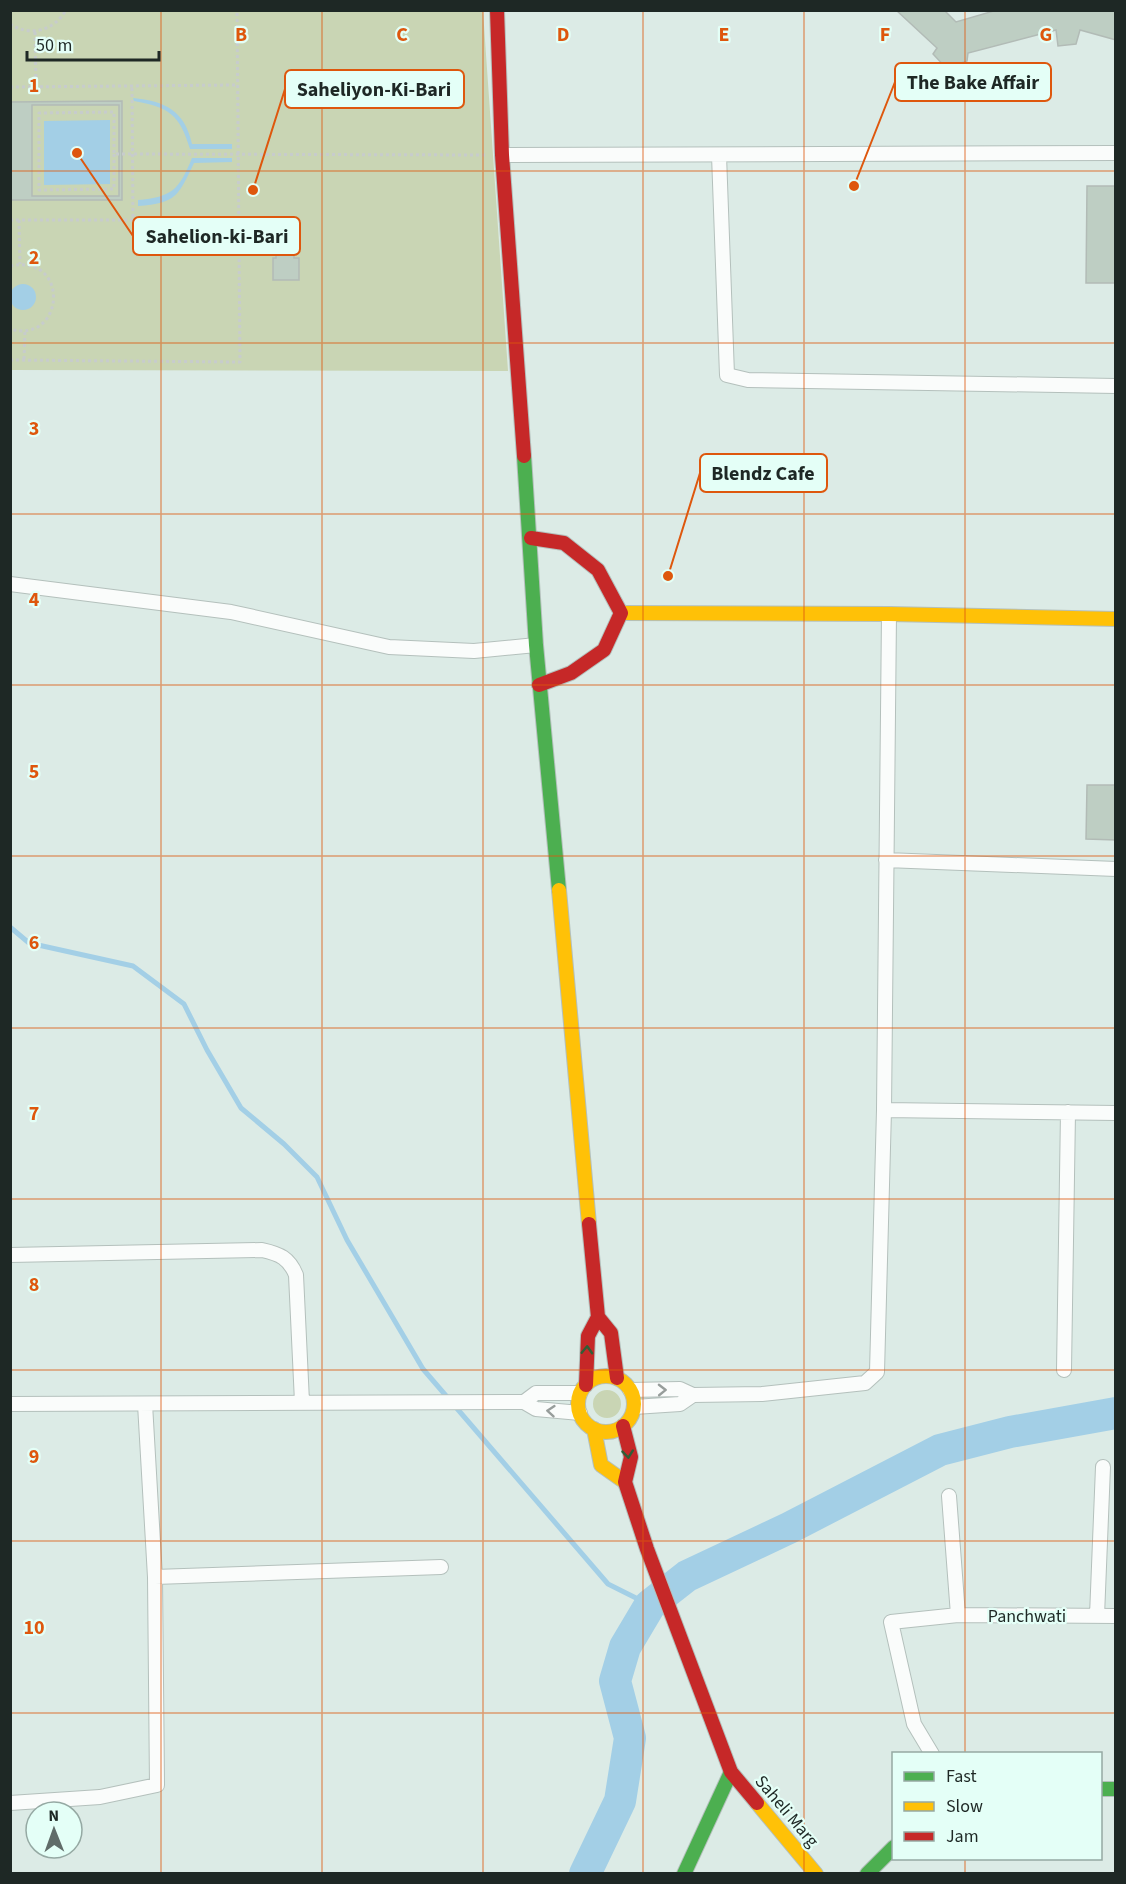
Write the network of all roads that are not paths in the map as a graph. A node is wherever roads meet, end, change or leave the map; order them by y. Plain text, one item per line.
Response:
1 (496, 10) edge
2 (1116, 153) edge
3 (502, 155) junction
4 (719, 155) junction
5 (1116, 386) edge
6 (531, 538) junction
7 (10, 584) edge
8 (621, 613) junction
9 (889, 614) junction
10 (1116, 619) edge
11 (536, 645) junction
12 (539, 685) junction
13 (886, 860) junction
14 (1116, 869) edge
15 (884, 1110) junction
16 (1068, 1112) junction
17 (1116, 1113) edge
18 (10, 1255) edge
19 (598, 1317) junction
20 (1064, 1370) dead end
21 (617, 1378) junction
22 (583, 1389) junction
23 (630, 1390) junction
24 (693, 1395) junction
25 (302, 1402) junction
26 (525, 1402) junction
27 (10, 1404) edge
28 (145, 1404) junction
29 (634, 1407) junction
30 (580, 1413) junction
31 (623, 1426) junction
32 (594, 1429) junction
33 (1103, 1467) dead end
34 (626, 1482) junction
35 (949, 1496) dead end
36 (441, 1567) dead end
37 (155, 1577) junction
38 (958, 1615) junction
39 (1097, 1616) junction
40 (1116, 1616) edge
41 (931, 1752) edge
42 (731, 1772) junction
43 (10, 1803) edge
44 (892, 1850) edge
45 (684, 1874) edge
46 (816, 1874) edge
47 (867, 1874) edge

1 - 3 main road
2 - 4 street
3 - 4 street
3 - 6 main road
4 - 5 street
6 - 8 main road
6 - 11 main road
7 - 11 street
8 - 9 main road
8 - 12 main road
9 - 10 main road
9 - 13 street
11 - 12 main road
12 - 19 main road
13 - 14 street
13 - 15 street
15 - 16 street
15 - 24 street
16 - 17 street
16 - 20 street
18 - 25 street
19 - 21 main road
22 -> 19 main road
21 - 22 main road
21 - 23 main road
22 - 26 street
22 - 30 main road
23 -> 24 street
23 - 29 main road
24 - 29 street
25 - 26 street
25 - 28 street
30 -> 26 street
27 - 28 street
28 - 37 street
29 - 31 main road
30 - 32 main road
31 - 32 main road
31 -> 34 main road
32 - 34 main road
33 - 39 street
34 - 42 main road
35 - 38 street
36 - 37 street
37 - 43 street
38 - 39 street, Panchwati
38 - 41 street, Panchwati
39 - 40 street, Panchwati
42 - 45 main road
42 - 46 main road, Saheli Marg
44 - 47 main road

